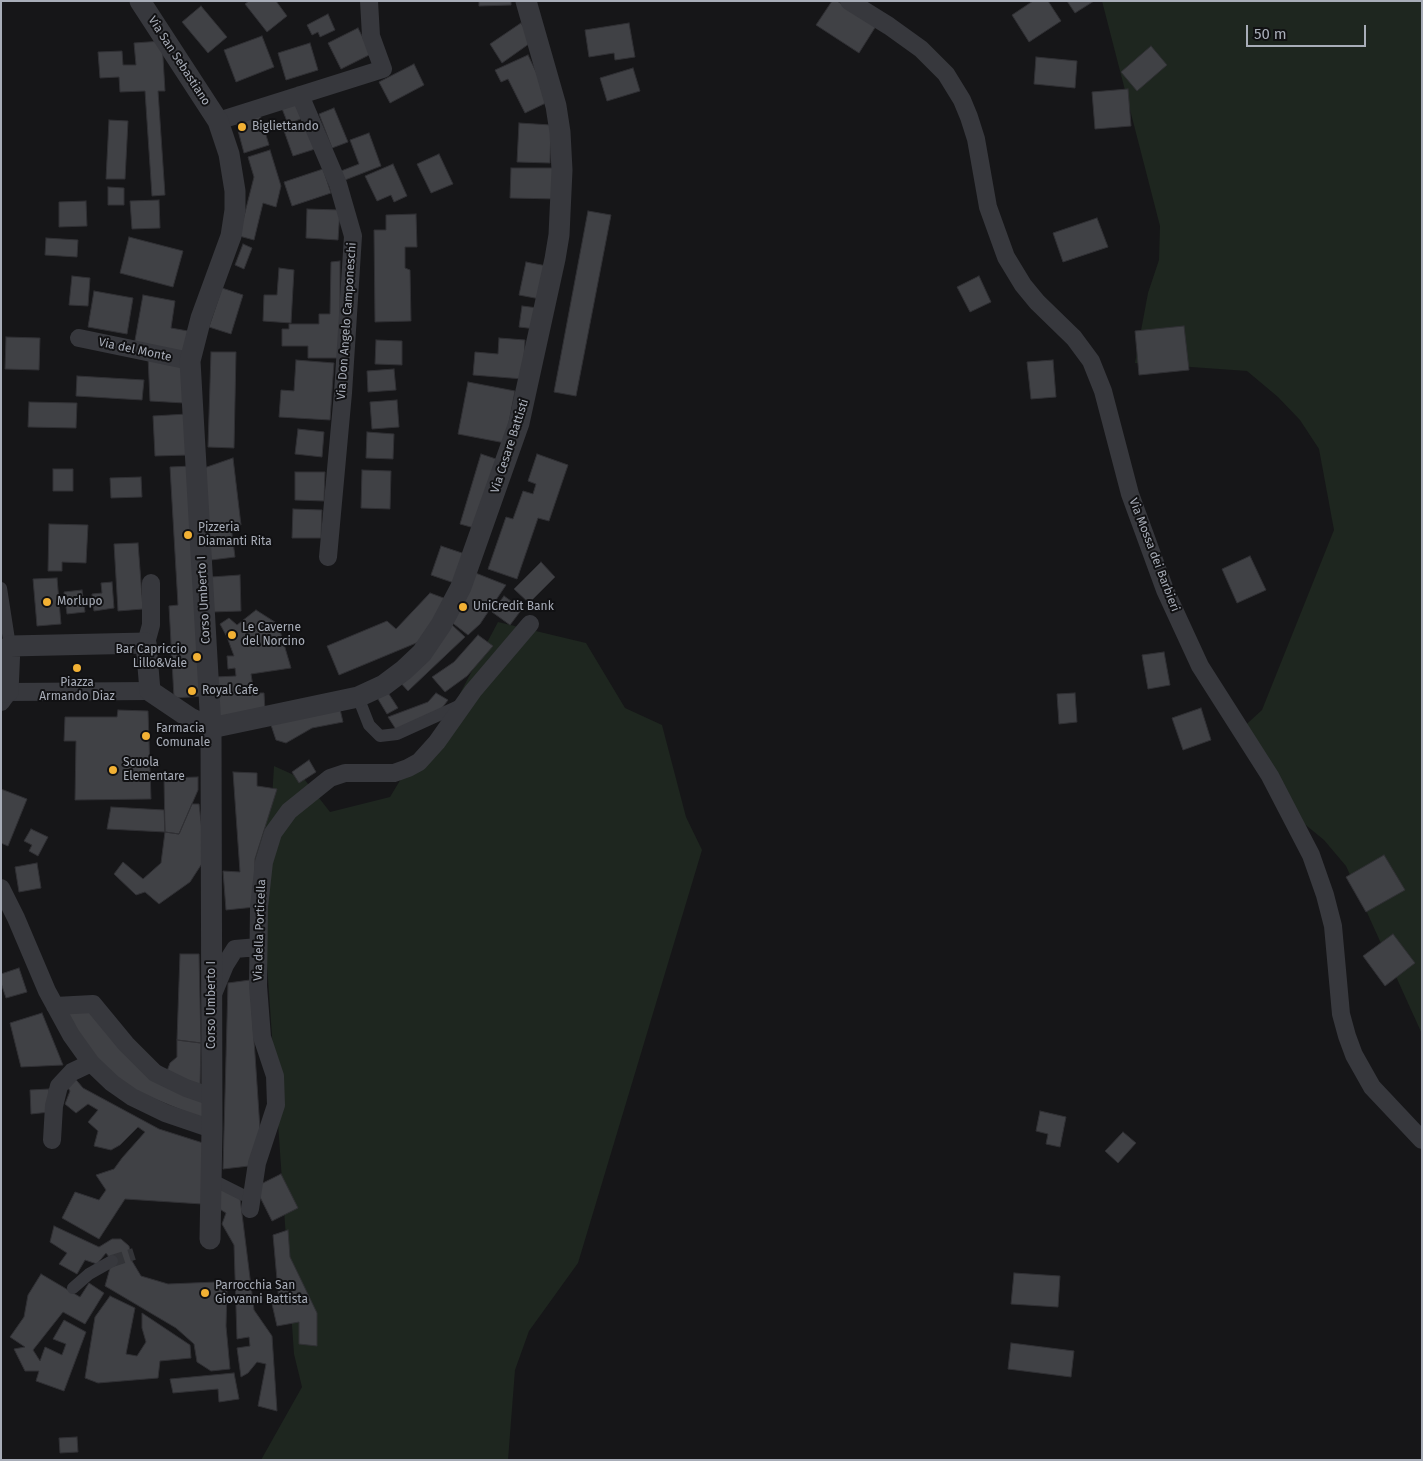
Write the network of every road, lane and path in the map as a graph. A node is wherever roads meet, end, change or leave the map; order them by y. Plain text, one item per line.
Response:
1 (140, 1) edge
2 (369, 1) edge
3 (526, 1) edge
4 (850, 1) edge
5 (300, 95) junction
6 (218, 121) junction
7 (79, 338) dead end
8 (190, 361) junction
9 (328, 557) dead end
10 (151, 583) dead end
11 (1, 588) edge
12 (530, 624) dead end
13 (146, 643) junction
14 (10, 646) junction
15 (150, 691) junction
16 (4, 696) edge
17 (358, 697) junction
18 (464, 704) junction
19 (212, 728) junction
20 (1, 888) edge
21 (258, 947) junction
22 (212, 997) junction
23 (55, 1006) junction
24 (91, 1063) junction
25 (212, 1097) junction
26 (212, 1129) junction
27 (52, 1140) dead end
28 (1422, 1140) edge
29 (211, 1179) junction
30 (250, 1203) joint
31 (210, 1239) dead end
32 (112, 1261) tunnel mouth
33 (73, 1288) dead end

1 - 6 street, Via San Sebastiano
2 - 5 street
3 - 17 street, Via Cesare Battisti
4 - 28 street, Via Mossa dei Barbieri
5 - 6 street
5 - 9 street, Via Don Angelo Camponeschi
6 - 8 street, Corso Umberto I
7 - 8 street, Via del Monte
8 - 19 street, Corso Umberto I
10 - 13 street
11 - 14 street
12 - 18 street, Via della Porticella
13 - 14 street
13 - 15 street
14 - 16 street
15 - 16 street
15 - 19 street
17 - 18 street
17 - 19 street, Via Cesare Battisti
18 - 21 street, Via della Porticella
19 - 22 street, Corso Umberto I
20 - 23 street
21 - 22 street
21 - 30 street, Via della Porticella
22 - 25 street, Corso Umberto I
23 - 24 street
23 - 25 street
24 - 26 street
24 - 27 street
25 - 26 street, Corso Umberto I
26 - 29 street, Corso Umberto I
29 - 30 street
29 - 31 street, Corso Umberto I
32 - 33 street

